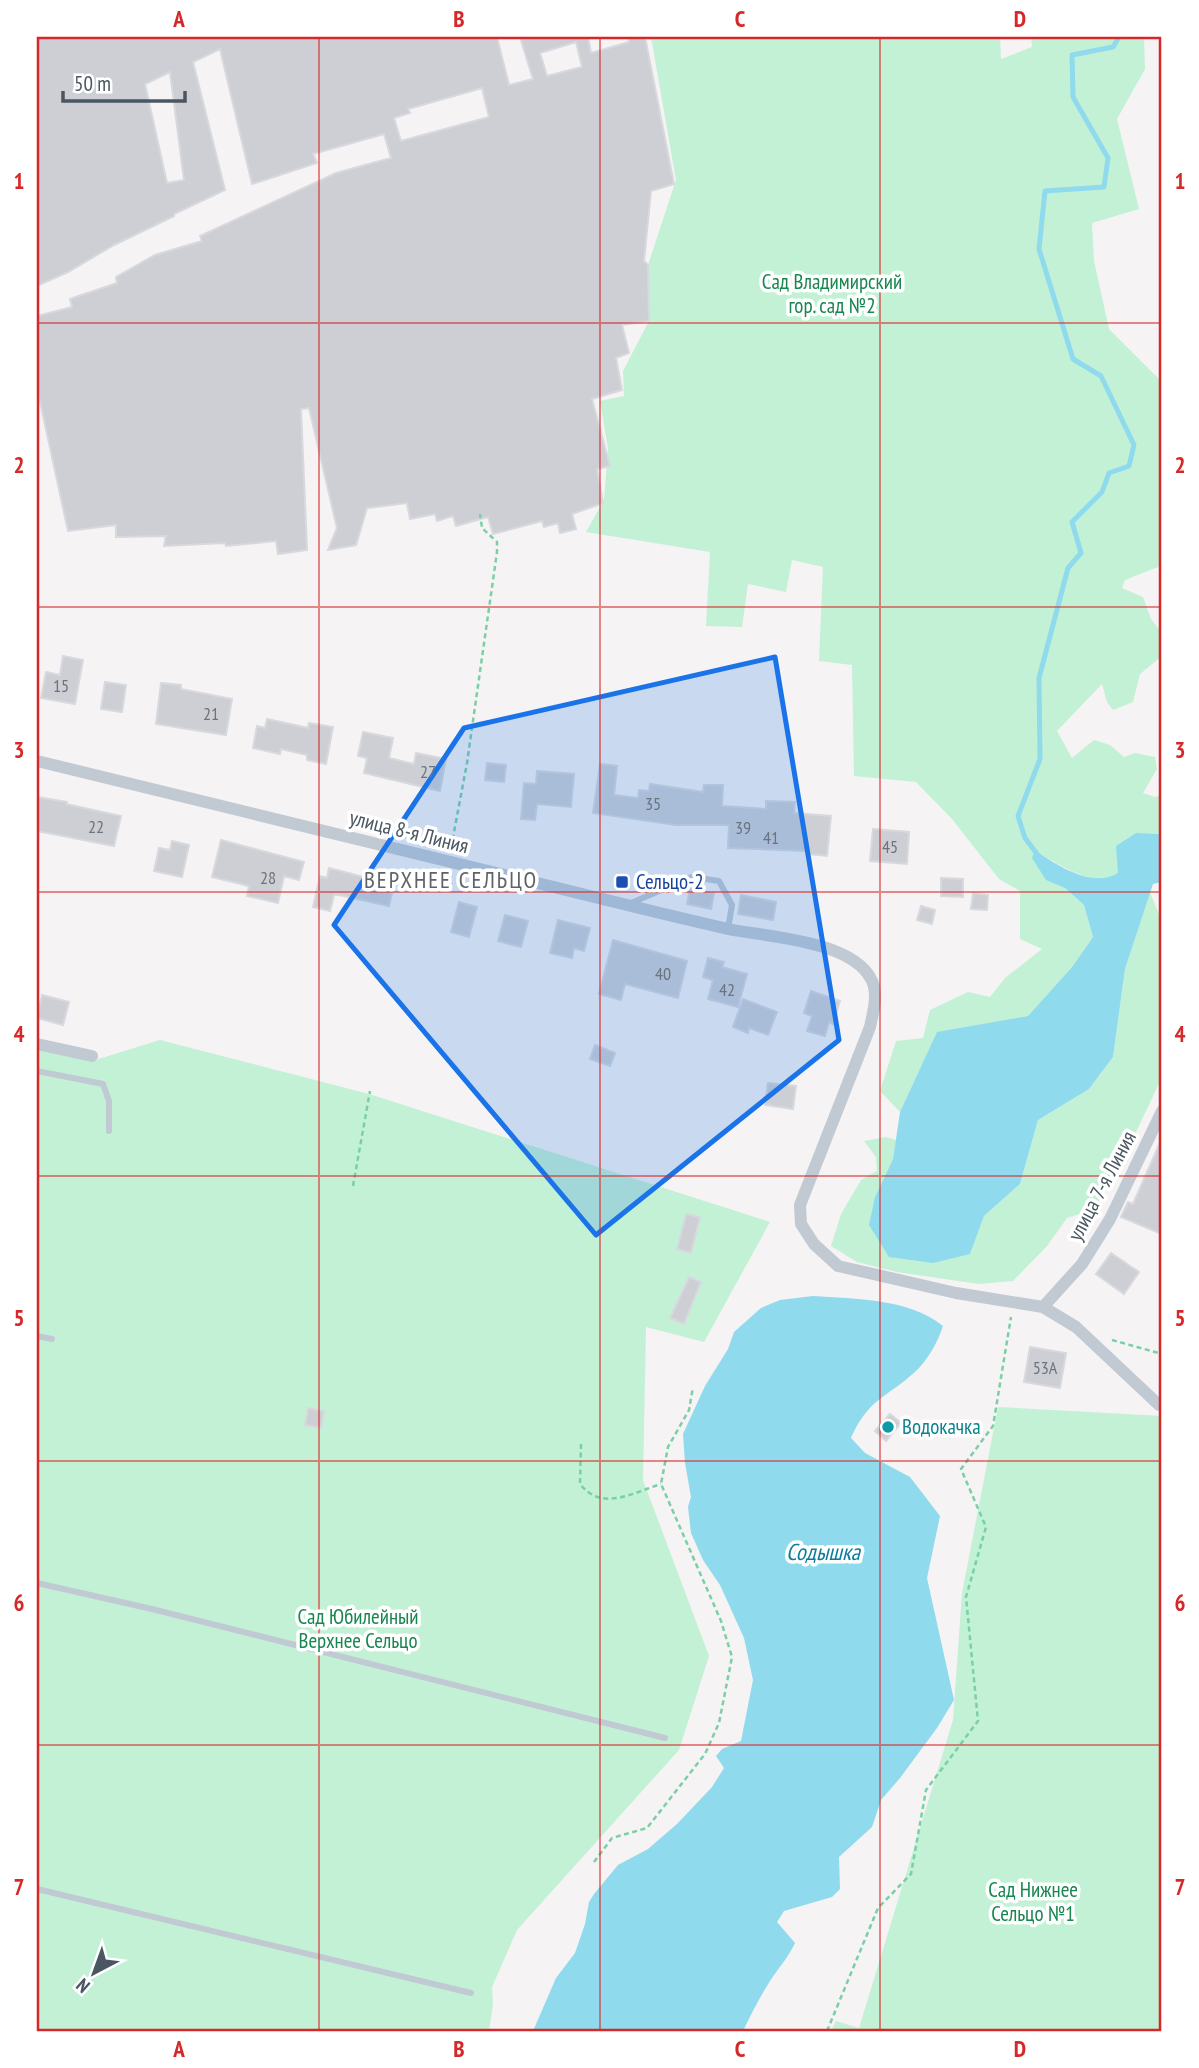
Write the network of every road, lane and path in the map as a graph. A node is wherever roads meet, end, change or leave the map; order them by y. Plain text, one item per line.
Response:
1 (480, 514) dead end
2 (37, 761) edge
3 (449, 861) junction
4 (626, 905) junction
5 (728, 929) junction
6 (37, 1044) edge
7 (92, 1056) dead end
8 (37, 1071) edge
9 (370, 1091) dead end
10 (1162, 1111) edge
11 (108, 1131) dead end
12 (353, 1186) dead end
13 (1013, 1303) junction
14 (1043, 1307) junction
15 (37, 1336) edge
16 (52, 1339) dead end
17 (1108, 1339) dead end
18 (1162, 1354) edge
19 (693, 1387) dead end
20 (1162, 1405) edge
21 (581, 1444) dead end
22 (662, 1484) junction
23 (37, 1583) edge
24 (665, 1738) dead end
25 (594, 1862) dead end
26 (37, 1889) edge
27 (471, 1993) dead end
28 (827, 2031) edge

1 - 3 path
2 - 3 street, улица 8-я Линия
3 - 4 street, улица 8-я Линия
4 - 5 street, улица 8-я Линия
4 - 5 lane
5 - 13 street, улица 8-я Линия
6 - 7 street
8 - 11 lane
9 - 12 path
10 - 14 street, улица 7-я Линия
13 - 14 street
13 - 28 path
14 - 20 street
15 - 16 lane
17 - 18 path
19 - 22 path
21 - 22 path
22 - 25 path
23 - 24 lane
26 - 27 lane

